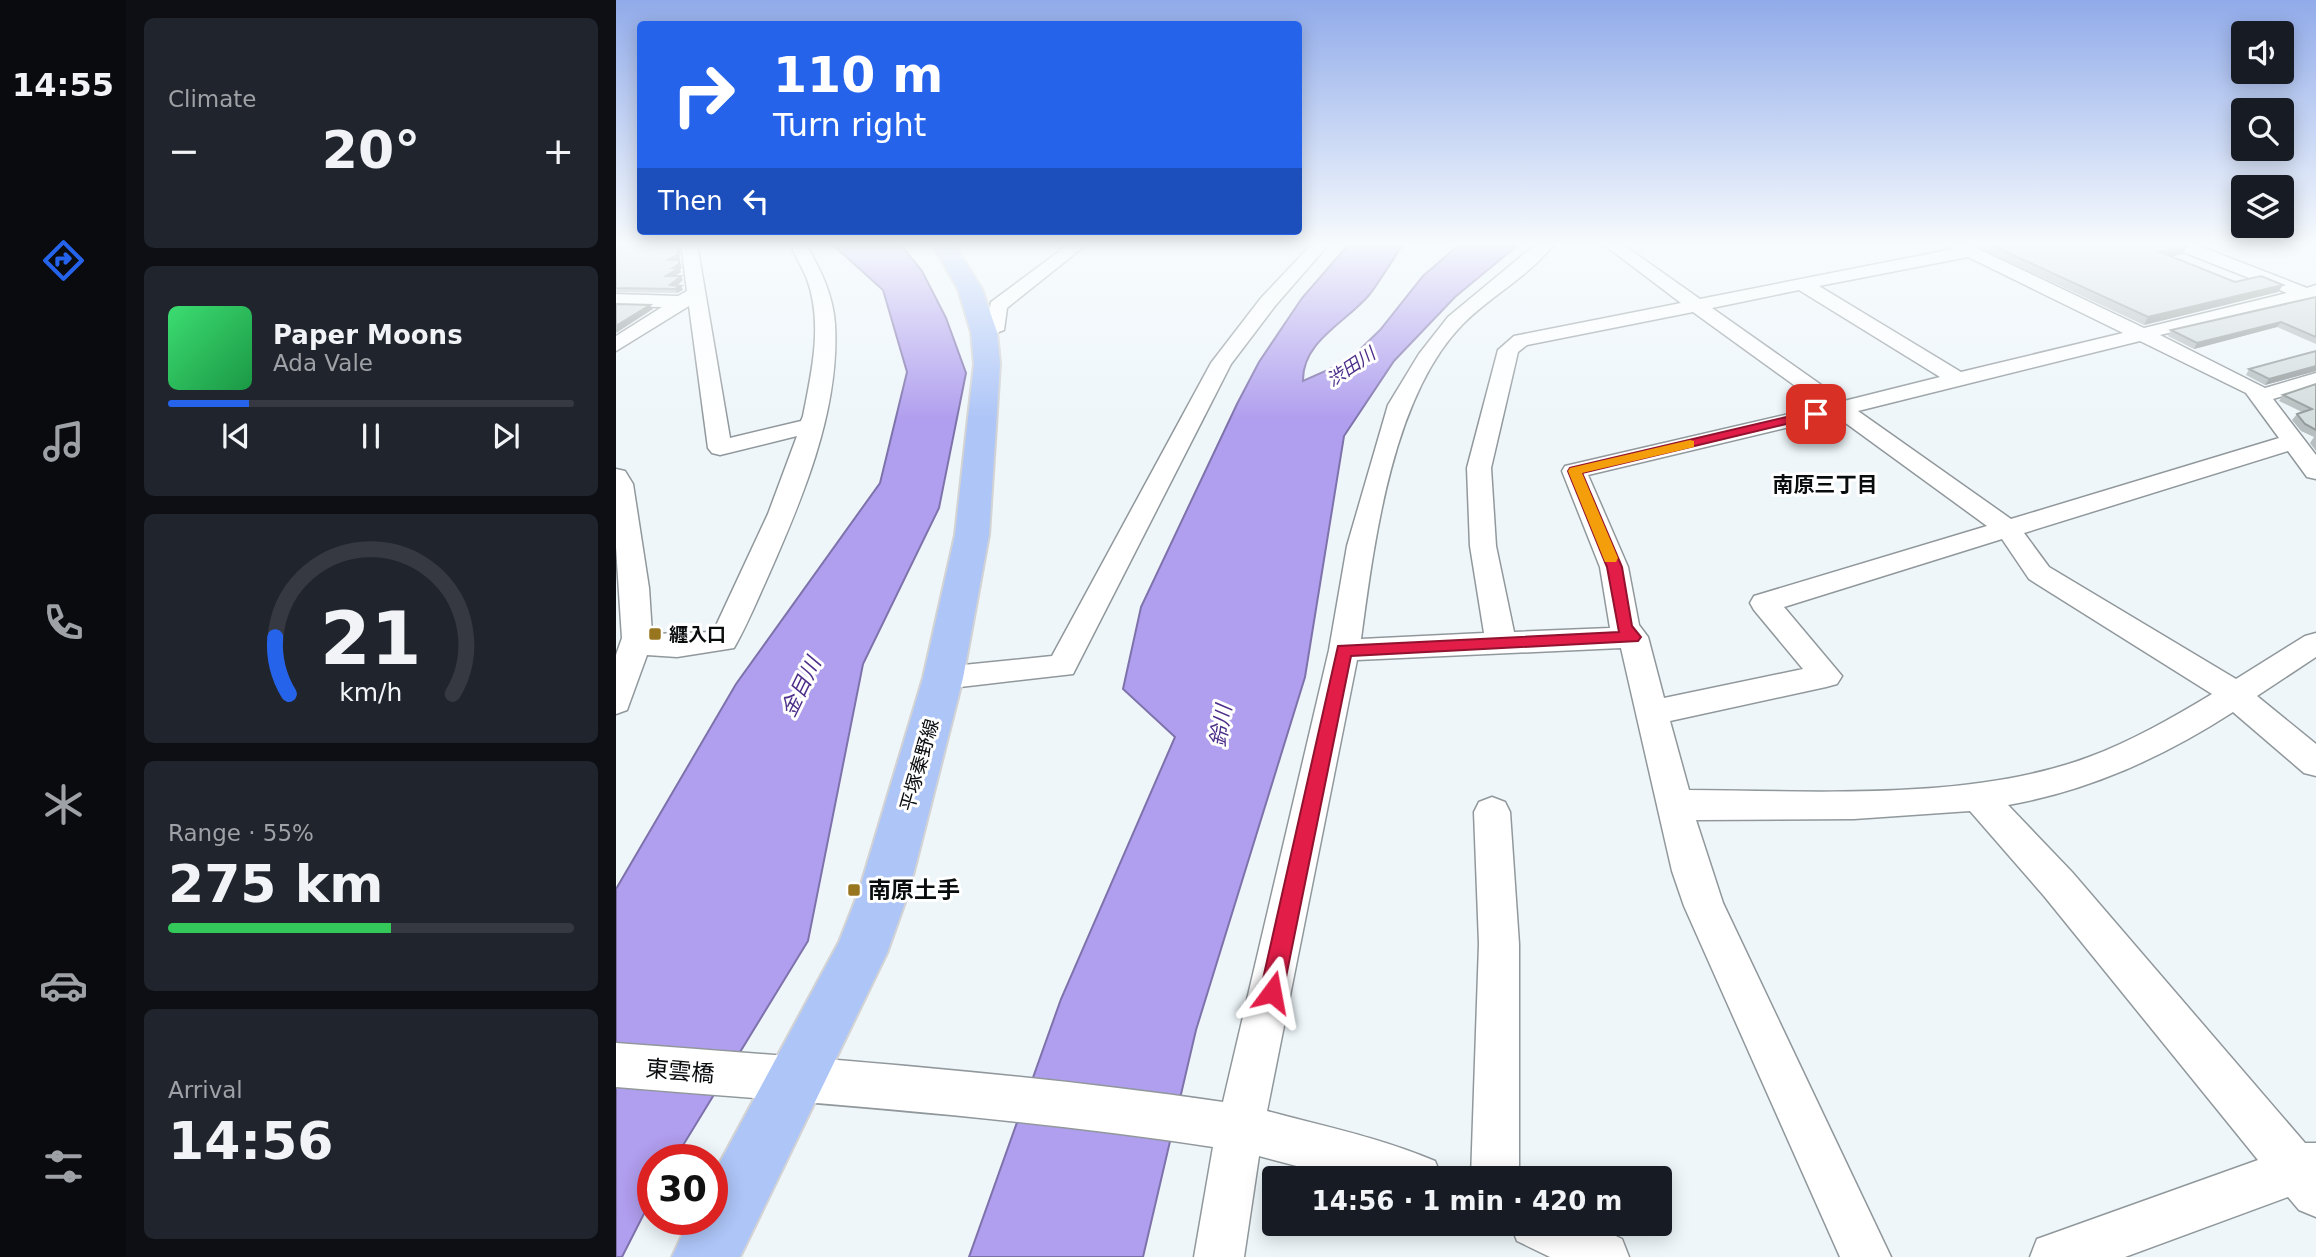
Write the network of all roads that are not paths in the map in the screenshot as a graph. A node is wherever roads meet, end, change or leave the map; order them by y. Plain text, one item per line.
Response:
1 (682, 303) edge
2 (691, 303) edge
3 (820, 303) edge
4 (974, 303) edge
5 (1002, 303) edge
6 (1267, 303) edge
7 (1477, 303) edge
8 (1692, 303) edge
9 (1707, 303) edge
10 (1832, 303) edge
11 (2077, 303) edge
12 (2290, 303) edge
13 (1695, 305) junction
14 (984, 332) junction
15 (2142, 334) junction
16 (616, 345) edge
17 (1957, 379) junction
18 (2316, 379) edge
19 (2260, 396) junction
20 (1840, 407) junction
21 (811, 426) junction
22 (2292, 442) junction
23 (2316, 471) edge
24 (616, 476) edge
25 (2007, 528) junction
26 (1633, 637) junction
27 (1501, 642) junction
28 (2316, 643) edge
29 (1344, 650) junction
30 (626, 663) edge
31 (943, 678) junction
32 (2235, 694) junction
33 (616, 702) edge
34 (1651, 713) junction
35 (2316, 763) edge
36 (1978, 796) junction
37 (1674, 805) junction
38 (1492, 812) dead end
39 (616, 1065) edge
40 (797, 1080) junction
41 (1232, 1127) junction
42 (1383, 1166) edge
43 (1495, 1166) edge
44 (2310, 1176) edge
45 (1561, 1236) edge
46 (705, 1257) edge
47 (1219, 1257) edge
48 (1604, 1257) edge
49 (1866, 1257) edge
50 (2055, 1257) edge

1 - 16 street
2 - 21 street
3 - 21 street
4 - 14 main road, 平塚秦野線
5 - 14 street
6 - 31 street
7 - 29 street
8 - 13 street
9 - 13 street
10 - 17 street
11 - 15 street
12 - 15 street
13 - 20 street
13 - 27 street
14 - 31 main road, 平塚秦野線
15 - 17 street
15 - 19 street
17 - 20 street
18 - 19 street
19 - 22 street
20 - 25 street
20 - 26 street
21 - 30 street
22 - 23 street
22 - 25 street
24 - 30 street
25 - 32 street
25 - 34 street
26 - 27 street
26 - 34 street
27 - 29 street
28 - 32 street
29 - 41 street
30 - 33 street
31 - 40 main road, 平塚秦野線
32 - 35 street
32 - 36 street
34 - 37 street
36 - 37 street
36 - 44 street
37 - 49 street
38 - 43 street
39 - 40 street, 東雲橋
40 - 41 street, 東雲橋
40 - 46 main road, 平塚秦野線
41 - 42 street, 東雲橋
41 - 47 street
44 - 50 street
45 - 48 street

